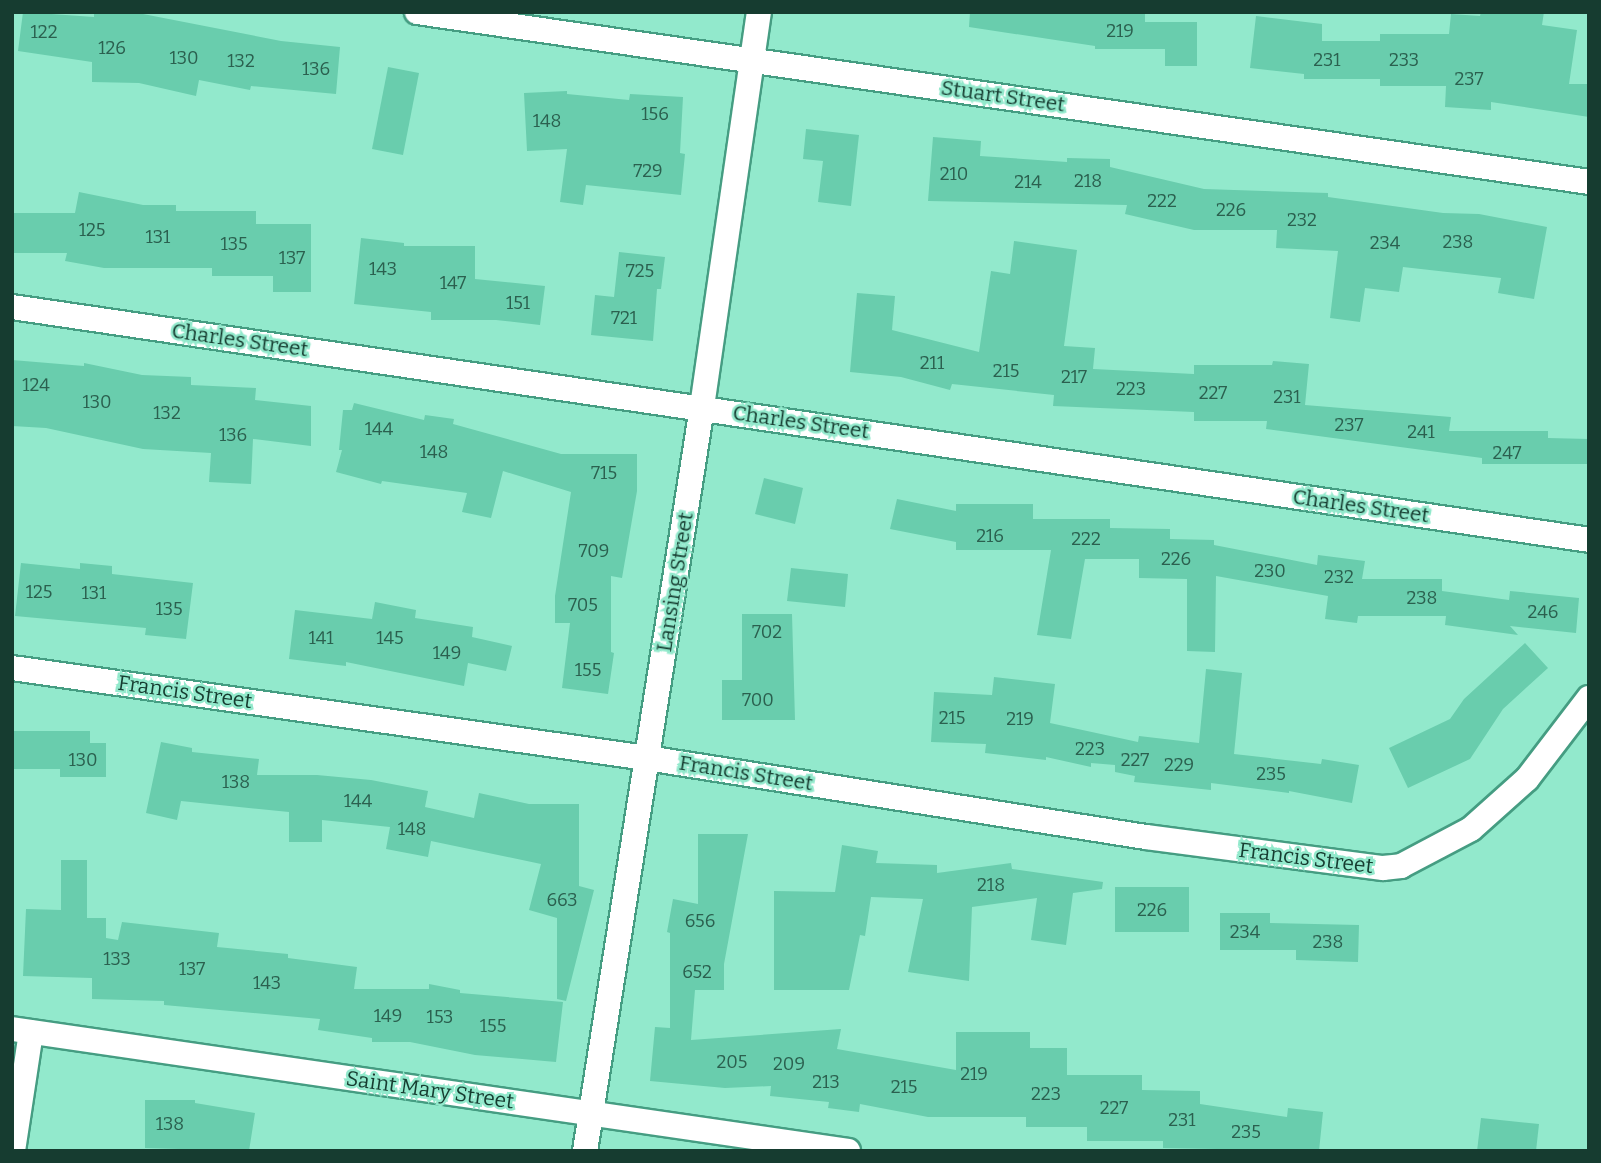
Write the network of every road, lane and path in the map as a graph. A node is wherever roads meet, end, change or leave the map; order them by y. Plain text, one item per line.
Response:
1 (416, 12) edge
2 (759, 12) edge
3 (751, 61) junction
4 (1589, 182) edge
5 (12, 307) edge
6 (702, 407) junction
7 (1589, 540) edge
8 (12, 668) edge
9 (1589, 698) edge
10 (647, 758) junction
11 (22, 1031) edge
12 (590, 1113) junction
13 (13, 1151) edge
14 (584, 1151) edge
15 (848, 1151) edge

1 - 3 street, Stuart Street
2 - 3 street, Lansing Street
3 - 4 street, Stuart Street
3 - 6 street, Lansing Street
5 - 6 street, Charles Street
6 - 7 street, Charles Street
6 - 10 street, Lansing Street
8 - 10 street, Francis Street
9 - 10 street, Francis Street
10 - 12 street, Lansing Street
11 - 12 street, Saint Mary Street
11 - 13 street
12 - 14 street, Lansing Street
12 - 15 street, Saint Mary Street

